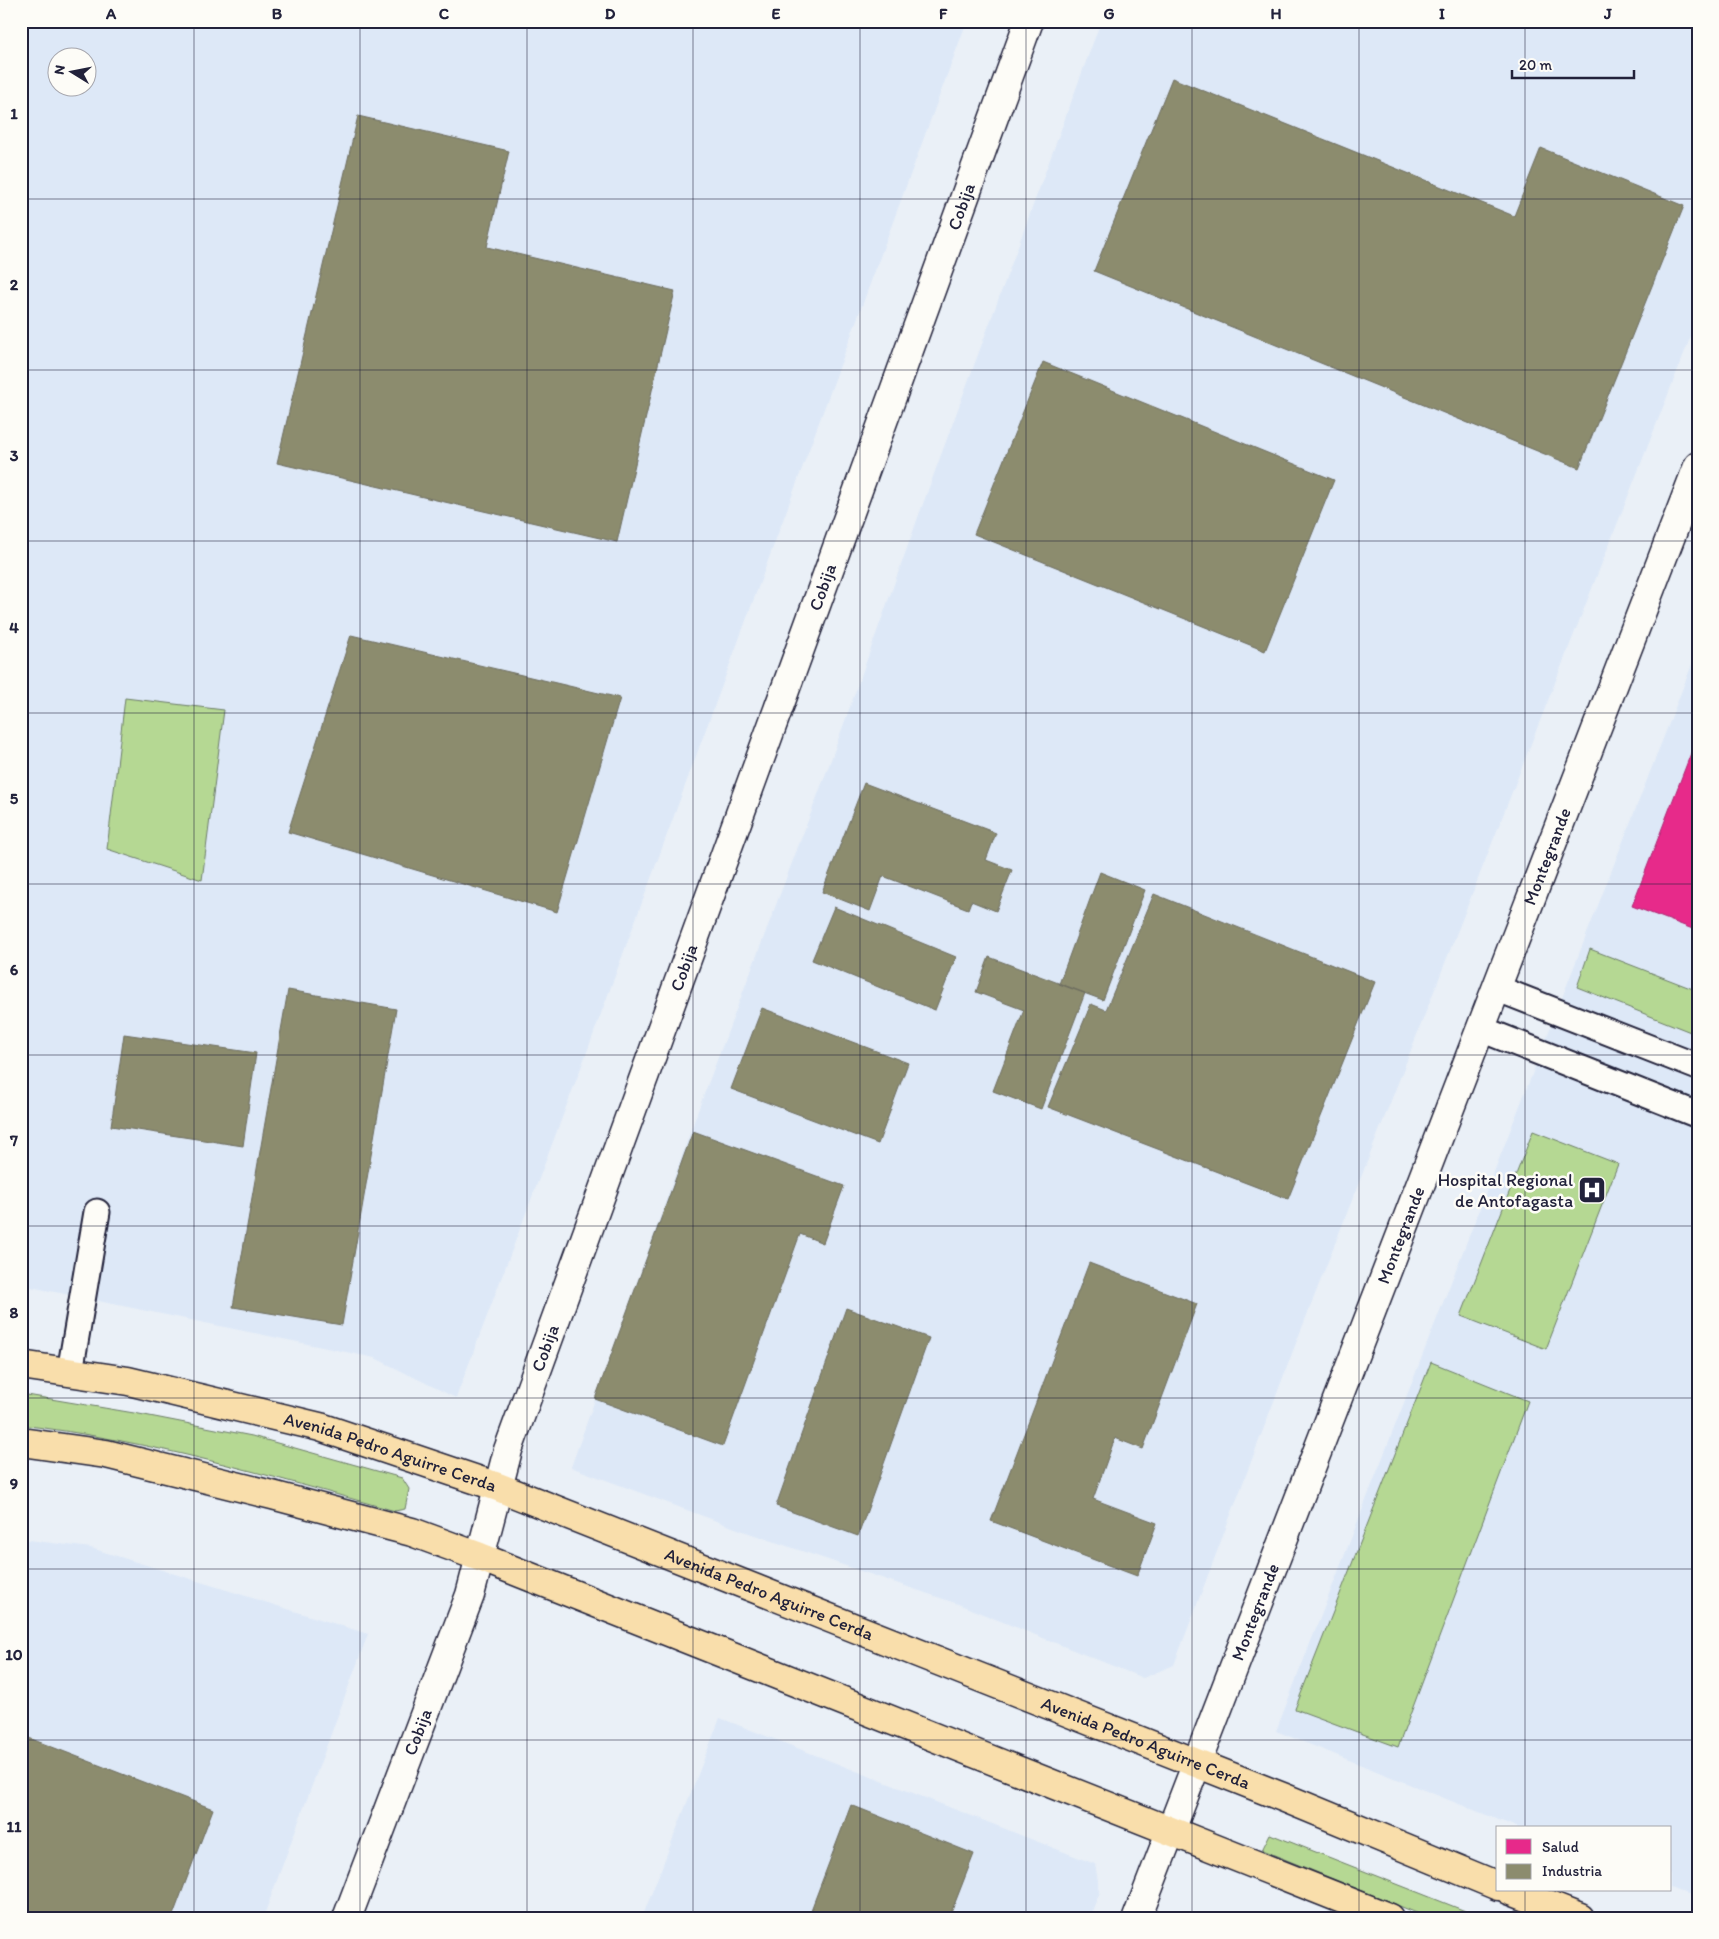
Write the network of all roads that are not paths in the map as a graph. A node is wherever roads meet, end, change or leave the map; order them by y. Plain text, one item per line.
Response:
1 (1028, 21) edge
2 (1698, 466) edge
3 (1496, 988) junction
4 (1481, 1029) junction
5 (1698, 1067) edge
6 (1698, 1115) edge
7 (97, 1212) dead end
8 (21, 1365) edge
9 (70, 1372) junction
10 (21, 1442) edge
11 (498, 1487) junction
12 (480, 1557) junction
13 (1196, 1763) junction
14 (1170, 1832) junction
15 (1496, 1885) edge
16 (1514, 1892) edge
17 (347, 1918) edge
18 (1136, 1918) edge
19 (1390, 1918) edge
20 (1580, 1918) edge

1 - 11 street, Cobija
2 - 3 street, Montegrande
3 - 4 street, Montegrande
3 - 5 lane
4 - 6 lane
4 - 13 street, Montegrande
7 - 9 lane
8 - 9 main road, Avenida Pedro Aguirre Cerda
9 - 11 main road, Avenida Pedro Aguirre Cerda
10 - 12 main road
11 - 12 street, Cobija
11 - 13 main road, Avenida Pedro Aguirre Cerda
12 - 14 main road
12 - 17 street, Cobija
13 - 14 street, Montegrande
13 - 15 main road, Avenida Pedro Aguirre Cerda
14 - 18 street, Montegrande
14 - 19 main road
16 - 20 main road

